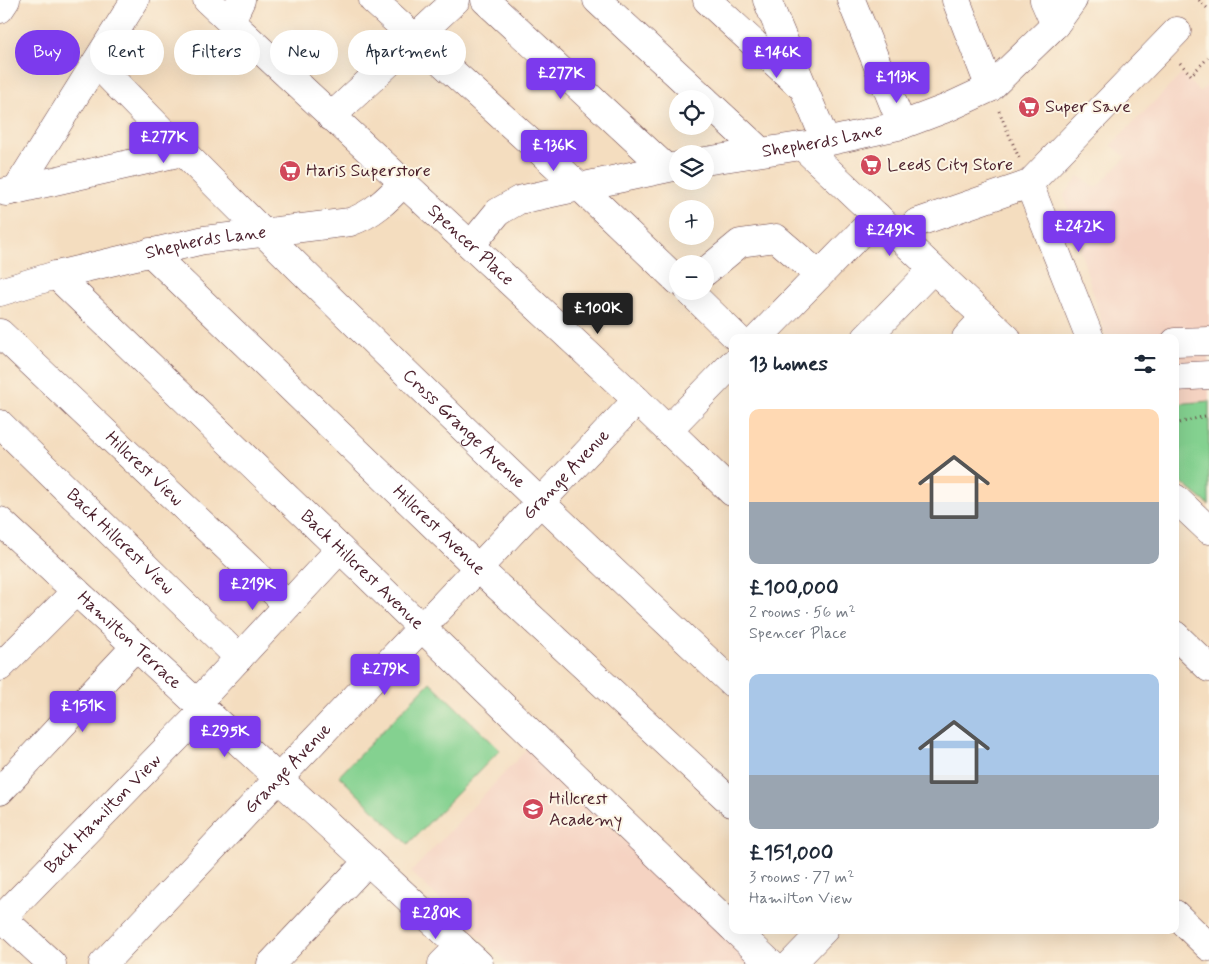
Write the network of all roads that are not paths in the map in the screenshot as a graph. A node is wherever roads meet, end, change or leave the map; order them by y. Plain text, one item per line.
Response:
1 (6, 0) edge
2 (135, 0) edge
3 (207, 0) edge
4 (373, 0) edge
5 (456, 0) edge
6 (485, 0) edge
7 (597, 0) edge
8 (708, 0) edge
9 (767, 0) edge
10 (850, 0) edge
11 (956, 0) edge
12 (1044, 0) edge
13 (1073, 0) edge
14 (0, 9) edge
15 (236, 11) edge
16 (1055, 25) junction
17 (117, 30) edge
18 (407, 30) edge
19 (424, 30) edge
20 (1177, 31) dead end
21 (90, 73) edge
22 (107, 75) edge
23 (376, 75) edge
24 (456, 75) edge
25 (990, 88) junction
26 (694, 90) edge
27 (804, 90) junction
28 (714, 108) edge
29 (331, 117) junction
30 (902, 125) junction
31 (814, 144) junction
32 (760, 151) junction
33 (182, 152) junction
34 (714, 159) edge
35 (669, 164) edge
36 (669, 168) edge
37 (404, 182) junction
38 (1030, 184) junction
39 (580, 188) junction
40 (8, 192) edge
41 (877, 216) junction
42 (263, 234) junction
43 (902, 239) junction
44 (471, 245) junction
45 (150, 252) junction
46 (714, 265) edge
47 (933, 269) junction
48 (669, 272) edge
49 (56, 275) junction
50 (819, 275) junction
51 (0, 292) edge
52 (697, 300) edge
53 (985, 317) junction
54 (0, 333) edge
55 (733, 334) edge
56 (762, 334) edge
57 (870, 334) edge
58 (970, 334) edge
59 (1003, 334) edge
60 (1088, 334) edge
61 (1179, 342) edge
62 (1209, 342) edge
63 (729, 367) edge
64 (1209, 375) edge
65 (1179, 377) edge
66 (637, 400) junction
67 (0, 424) edge
68 (668, 430) junction
69 (729, 489) edge
70 (1179, 502) edge
71 (540, 503) junction
72 (3, 530) edge
73 (1209, 530) edge
74 (340, 549) junction
75 (478, 568) junction
76 (76, 591) junction
77 (288, 605) junction
78 (422, 627) junction
79 (1179, 639) edge
80 (136, 646) junction
81 (239, 658) junction
82 (0, 667) edge
83 (1209, 668) edge
84 (729, 680) edge
85 (201, 706) junction
86 (279, 778) junction
87 (0, 791) edge
88 (729, 800) edge
89 (368, 861) junction
90 (1, 918) edge
91 (1179, 918) edge
92 (729, 924) edge
93 (739, 934) edge
94 (821, 934) edge
95 (1209, 947) edge
96 (451, 955) edge
97 (802, 960) edge
98 (52, 964) edge
99 (103, 964) edge
100 (271, 964) edge
101 (480, 964) edge
102 (771, 964) edge

1 - 14 street
2 - 17 street
3 - 15 street, Spencer Place
4 - 18 street
5 - 19 street
6 - 35 street
7 - 26 street
8 - 27 street
9 - 27 street
10 - 30 street
11 - 25 street
12 - 16 street
13 - 16 street, Shepherds Lane
15 - 29 street, Spencer Place
16 - 25 street, Shepherds Lane
20 - 38 street
21 - 40 street
22 - 33 street, Cross Grange Avenue
23 - 29 street
24 - 39 street
25 - 30 street, Shepherds Lane
27 - 31 street
28 - 32 street
29 - 37 street, Spencer Place
30 - 31 street, Shepherds Lane
31 - 32 street, Shepherds Lane
31 - 41 street
32 - 34 street, Shepherds Lane
33 - 40 street
33 - 42 street, Cross Grange Avenue
36 - 39 street
37 - 42 street, Shepherds Lane
37 - 44 street, Spencer Place
38 - 43 street
38 - 60 street
39 - 44 street
39 - 48 street
41 - 43 street
41 - 50 street
42 - 45 street, Shepherds Lane
42 - 71 street, Cross Grange Avenue
43 - 47 street
44 - 66 street, Spencer Place
45 - 49 street, Shepherds Lane
45 - 75 street, Hillcrest Avenue
46 - 50 street
47 - 53 street
47 - 57 street
49 - 51 street, Shepherds Lane
49 - 74 street, Back Hillcrest Avenue
50 - 56 street
52 - 55 street
53 - 58 street
53 - 59 street
54 - 77 street, Hillcrest View
61 - 62 street
63 - 68 street
64 - 65 street
66 - 68 street, Spencer Place
66 - 71 street, Grange Avenue
67 - 81 street, Back Hillcrest View
68 - 69 street, Spencer Place
70 - 73 street
71 - 75 street, Grange Avenue
71 - 84 street, Cross Grange Avenue
72 - 76 street, Hamilton Terrace
74 - 77 street, Back Hamilton View
74 - 78 street, Back Hillcrest Avenue
75 - 78 street, Grange Avenue
75 - 88 street, Hillcrest Avenue
76 - 80 street, Hamilton Terrace
76 - 82 street
77 - 81 street, Back Hamilton View
78 - 86 street, Grange Avenue
78 - 92 street, Back Hillcrest Avenue
79 - 83 street
80 - 85 street, Hamilton Terrace
80 - 87 street
81 - 85 street, Back Hamilton View
85 - 86 street, Hamilton Terrace
85 - 90 street, Back Hamilton View
86 - 89 street, Hamilton Terrace
86 - 99 street, Grange Avenue
89 - 96 street, Hamilton Terrace
89 - 100 street
90 - 98 street
91 - 95 street
93 - 102 street
94 - 97 street
96 - 101 street, Hamilton Terrace

